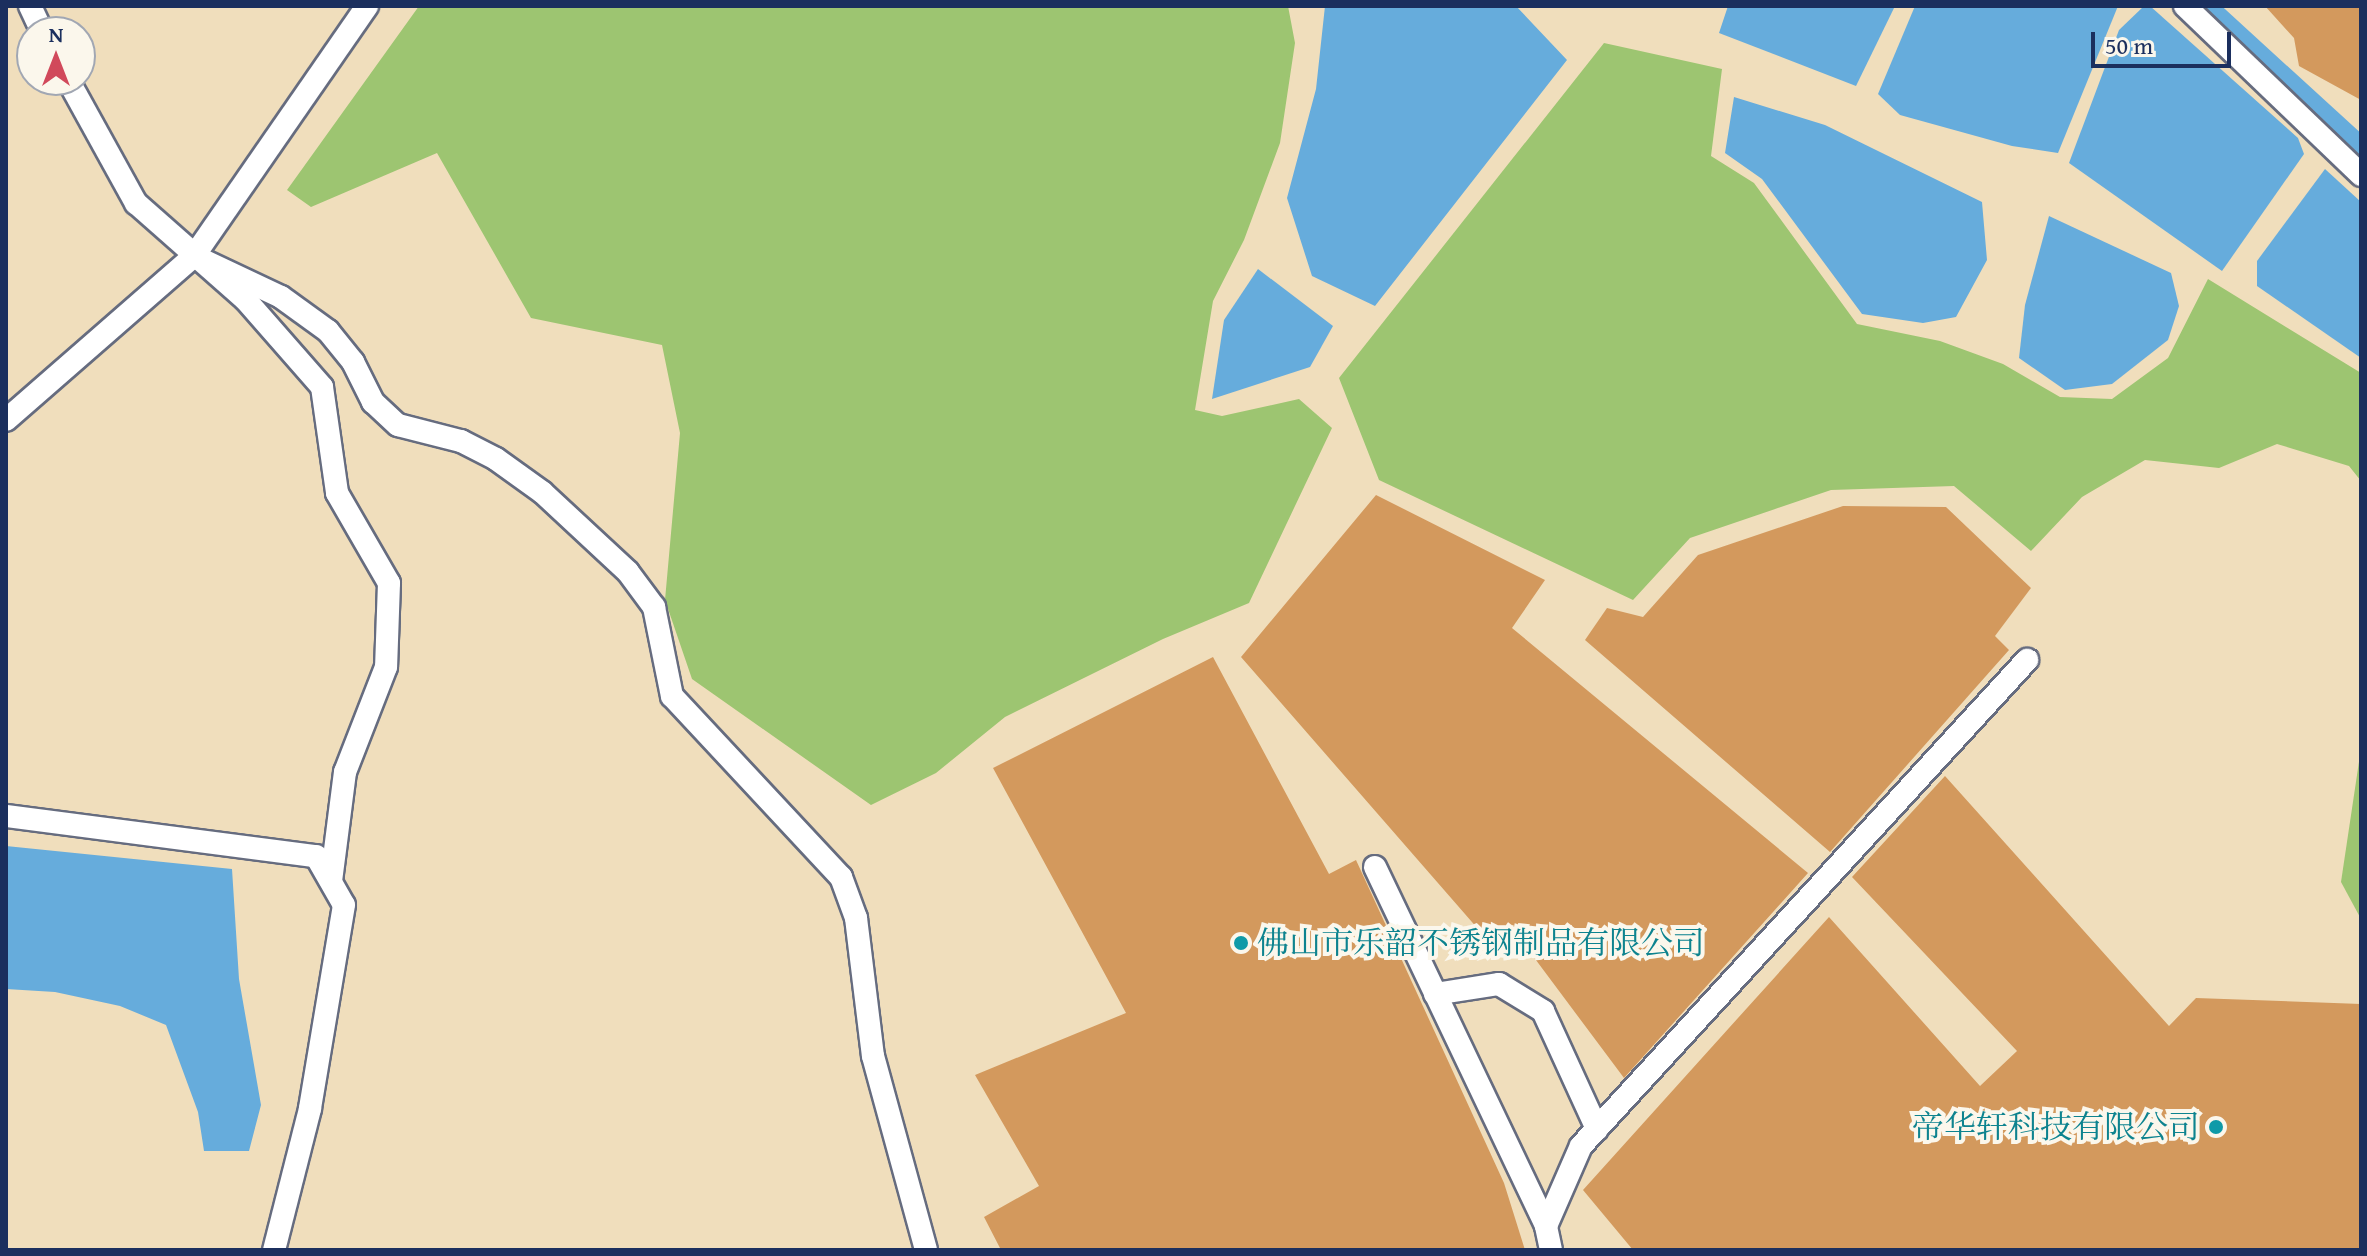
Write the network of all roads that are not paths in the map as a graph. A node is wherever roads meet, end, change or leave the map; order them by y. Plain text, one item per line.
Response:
1 (367, 6) edge
2 (2185, 6) edge
3 (77, 96) edge
4 (2361, 175) edge
5 (194, 256) junction
6 (6, 420) edge
7 (2027, 660) dead end
8 (6, 816) edge
9 (1375, 867) dead end
10 (331, 881) junction
11 (1435, 994) junction
12 (1597, 1129) junction
13 (1546, 1226) junction
14 (274, 1250) edge
15 (926, 1250) edge
16 (1551, 1250) edge

1 - 5 street
2 - 4 street
3 - 5 street
5 - 6 street
5 - 10 street
5 - 15 street
7 - 12 street
8 - 10 street
9 - 11 street
10 - 14 street
11 - 12 street
11 - 13 street
12 - 13 street
13 - 16 street

